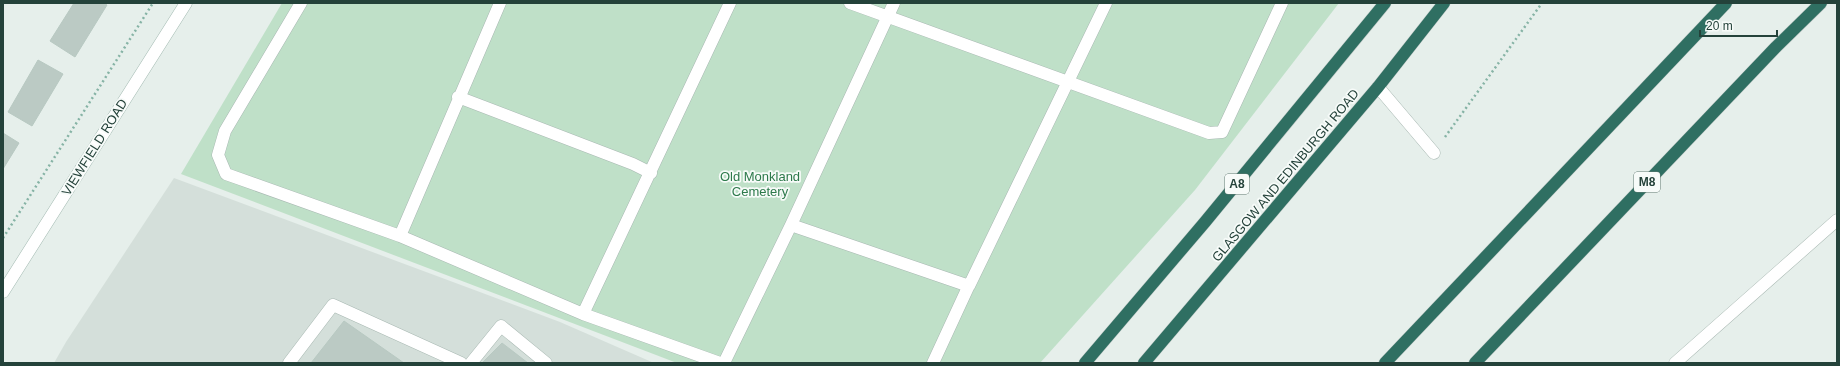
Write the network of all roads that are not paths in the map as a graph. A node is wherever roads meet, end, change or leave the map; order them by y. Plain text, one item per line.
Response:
1 (186, 3) edge
2 (301, 3) edge
3 (500, 3) edge
4 (730, 3) edge
5 (850, 3) edge
6 (894, 3) edge
7 (1106, 3) edge
8 (1282, 3) edge
9 (1385, 3) edge
10 (1444, 3) edge
11 (1726, 3) edge
12 (1821, 3) edge
13 (888, 17) junction
14 (1068, 81) junction
15 (1378, 87) junction
16 (458, 97) junction
17 (1434, 153) road end
18 (651, 172) junction
19 (1837, 220) edge
20 (791, 225) junction
21 (400, 236) junction
22 (970, 283) junction
23 (3, 292) edge
24 (583, 314) junction
25 (289, 363) edge
26 (461, 363) edge
27 (471, 363) edge
28 (546, 363) edge
29 (720, 363) edge
30 (724, 363) edge
31 (933, 363) edge
32 (1085, 363) edge
33 (1144, 363) edge
34 (1385, 363) edge
35 (1475, 363) edge
36 (1675, 363) edge

1 - 23 street, VIEWFIELD ROAD
2 - 21 street
3 - 16 street
4 - 18 street
5 - 13 street
6 - 13 street
7 - 14 street
8 - 14 street
9 - 32 highway, A8
10 - 15 highway, GLASGOW AND EDINBURGH ROAD
11 - 34 highway
12 - 35 highway, M8
13 - 14 street
13 - 20 street
14 - 22 street
15 - 17 street
15 - 33 highway, GLASGOW AND EDINBURGH ROAD
16 - 18 street
16 - 21 street
18 - 24 street
19 - 36 street
20 - 22 street
20 - 30 street
21 - 24 street
22 - 31 street
24 - 29 street
25 - 26 street
27 - 28 street

